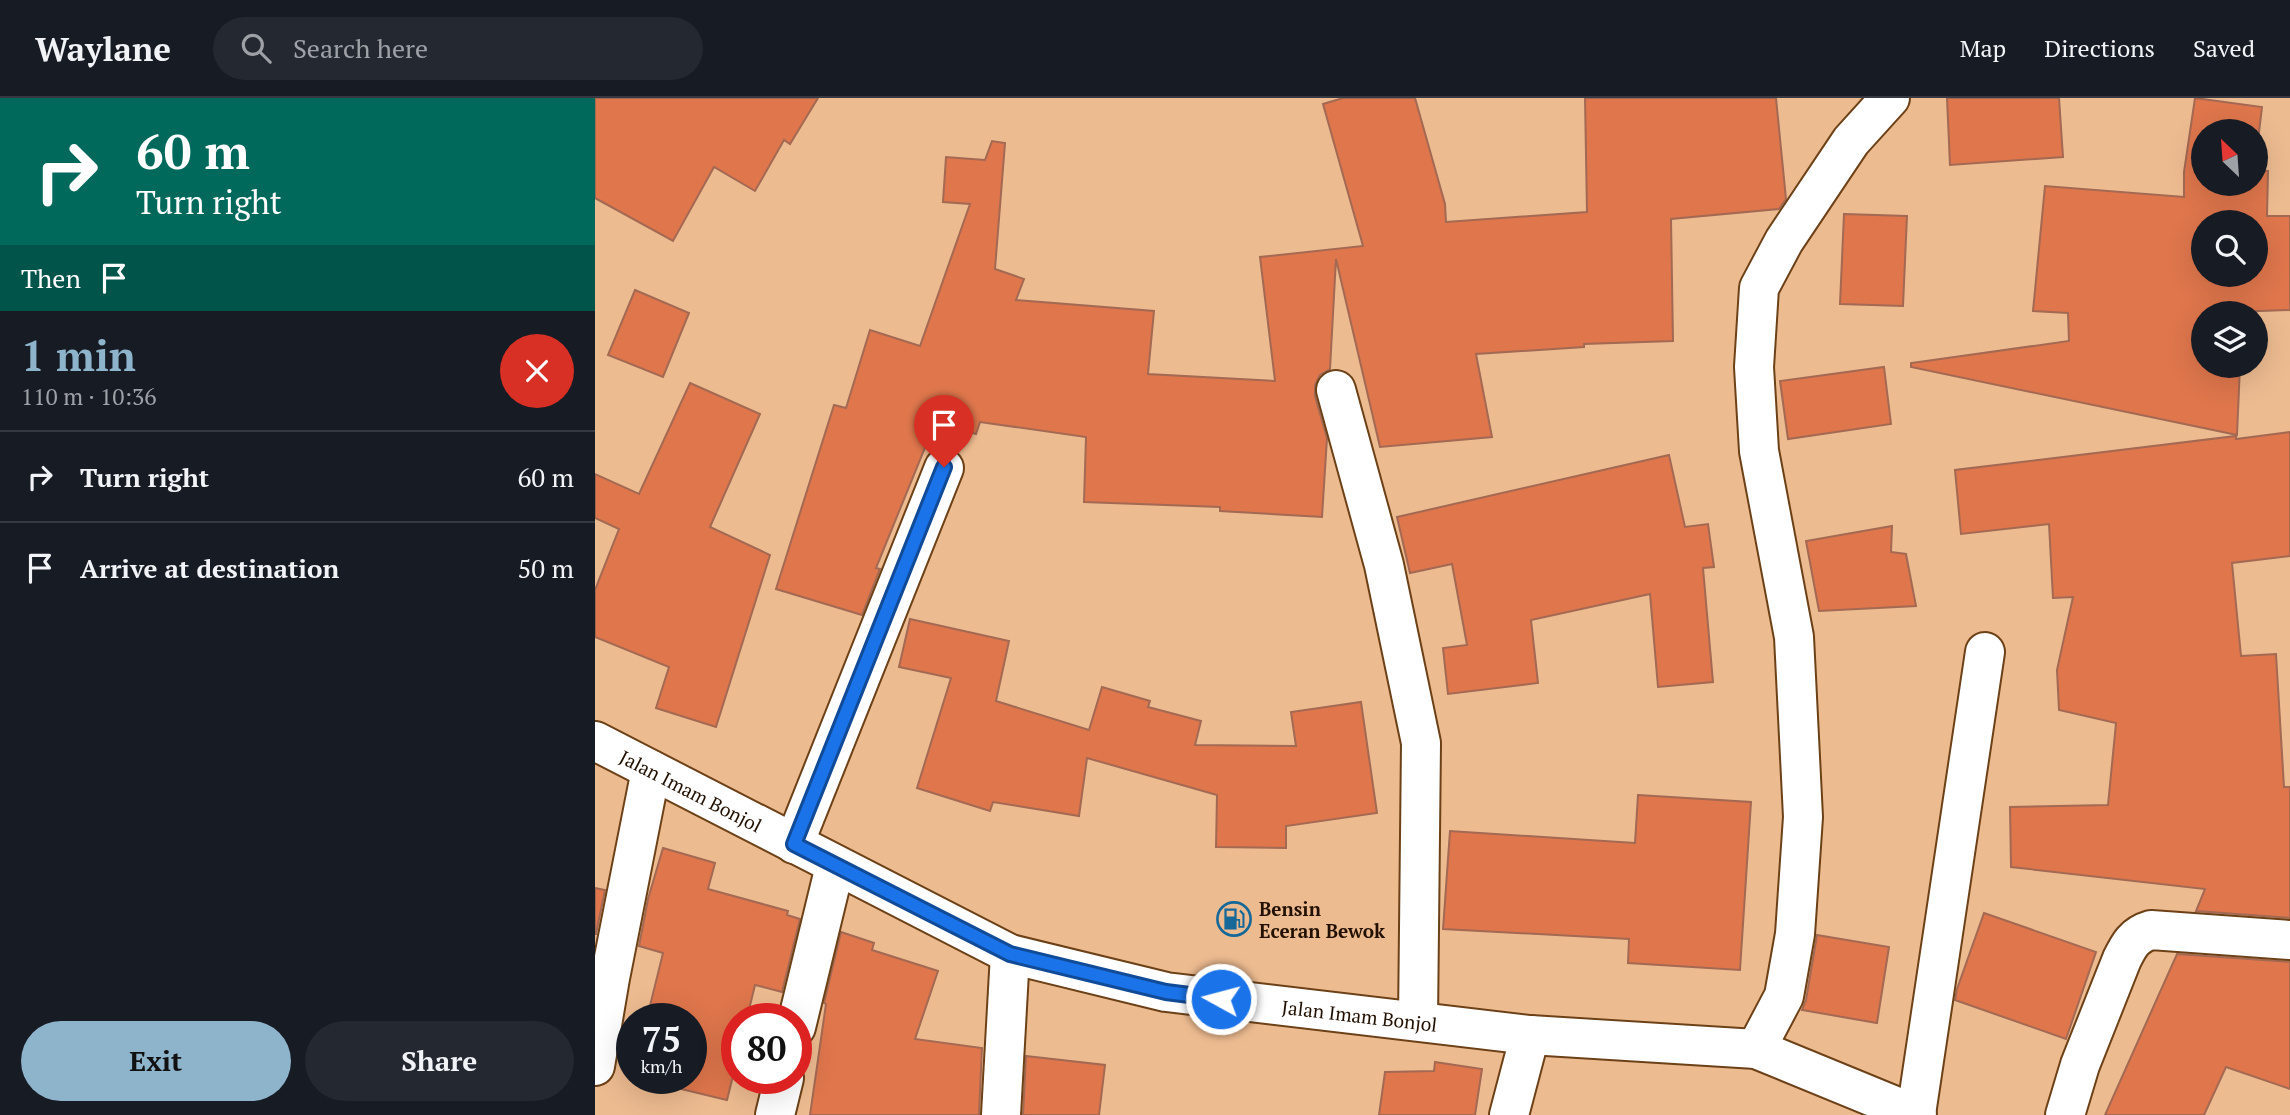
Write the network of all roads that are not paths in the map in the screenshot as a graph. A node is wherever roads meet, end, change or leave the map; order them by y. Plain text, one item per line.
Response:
1 (1890, 98) edge
2 (1336, 390) dead end
3 (944, 467) dead end
4 (1985, 652) dead end
5 (595, 741) edge
6 (651, 770) junction
7 (794, 844) junction
8 (835, 866) junction
9 (2290, 940) edge
10 (1010, 954) junction
11 (802, 1003) edge
12 (1418, 1021) junction
13 (1530, 1035) junction
14 (1756, 1049) junction
15 (595, 1066) edge
16 (780, 1094) edge
17 (775, 1115) edge
18 (1001, 1115) edge
19 (1509, 1115) edge
20 (1916, 1115) edge
21 (2064, 1115) edge

1 - 14 main road
2 - 12 main road
3 - 7 main road
4 - 20 main road
5 - 6 main road, Jalan Imam Bonjol
6 - 7 main road, Jalan Imam Bonjol
6 - 15 main road
7 - 8 main road, Jalan Imam Bonjol
8 - 10 main road, Jalan Imam Bonjol
8 - 11 main road
9 - 21 main road
10 - 12 main road, Jalan Imam Bonjol
10 - 18 main road
12 - 13 main road, Jalan Imam Bonjol
13 - 14 main road, Jalan Imam Bonjol
13 - 19 main road
14 - 20 main road, Jalan Imam Bonjol
16 - 17 main road

